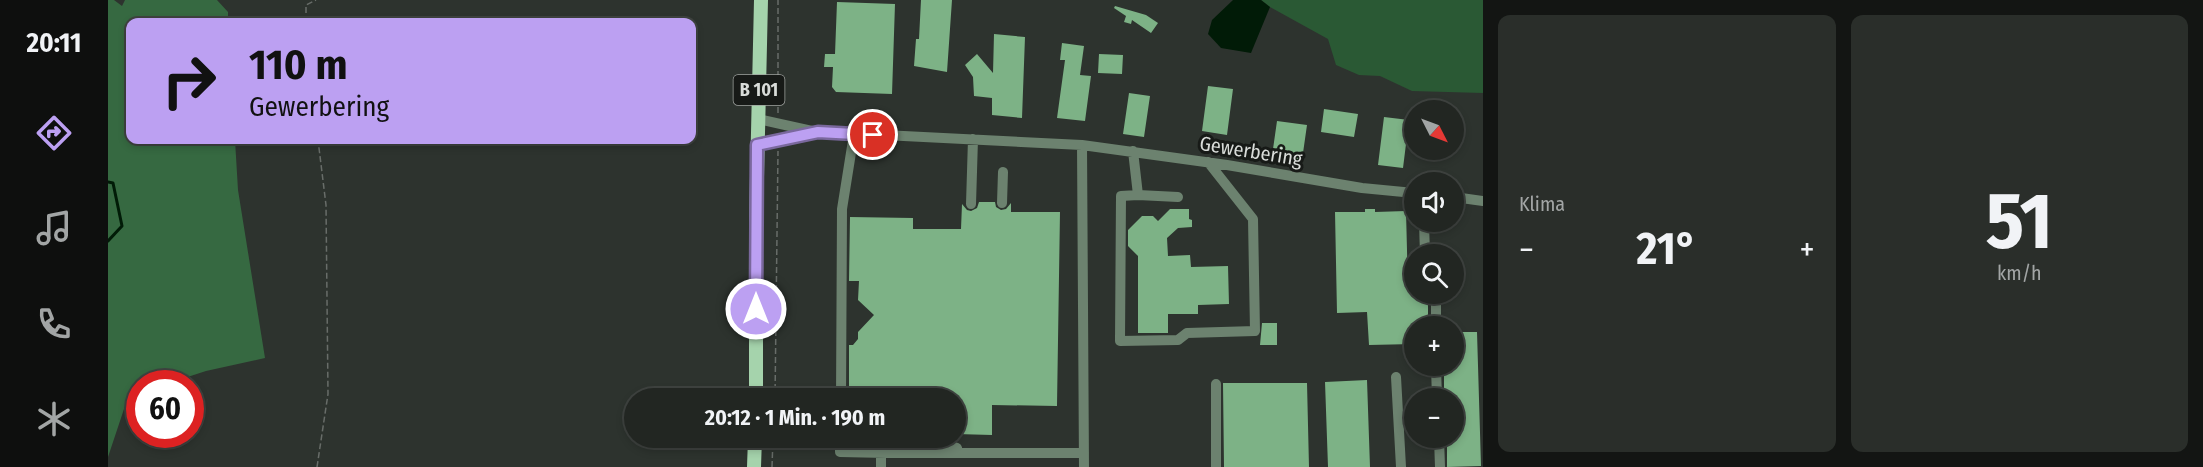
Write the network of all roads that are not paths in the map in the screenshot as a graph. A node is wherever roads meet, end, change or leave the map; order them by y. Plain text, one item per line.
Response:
1 (761, 0) edge
2 (758, 119) junction
3 (818, 132) junction
4 (854, 134) junction
5 (973, 138) junction
6 (757, 145) junction
7 (1082, 145) junction
8 (1133, 151) junction
9 (1208, 162) junction
10 (1003, 172) dead end
11 (1404, 192) edge
12 (1138, 195) junction
13 (1179, 197) dead end
14 (1464, 198) edge
15 (1483, 201) edge
16 (1002, 202) dead end
17 (971, 204) dead end
18 (1396, 377) dead end
19 (1216, 384) dead end
20 (756, 388) edge
21 (841, 388) edge
22 (755, 448) edge
23 (840, 448) edge
24 (957, 448) edge
25 (1439, 448) edge
26 (881, 453) junction
27 (958, 453) junction
28 (1084, 453) junction
29 (754, 467) edge
30 (881, 467) edge
31 (1084, 467) edge
32 (1216, 467) edge
33 (1401, 467) edge
34 (1440, 467) edge

1 - 2 main road, B 101
2 - 3 street, Gewerbering
2 - 6 main road, B 101
3 - 4 street, Gewerbering
3 - 6 street, Gewerbering
4 - 5 street, Gewerbering
4 - 21 street
5 - 7 street, Gewerbering
5 - 17 street
6 - 20 main road, B 101
7 - 8 street, Gewerbering
7 - 28 street
8 - 9 street, Gewerbering
8 - 12 street
9 - 11 street, Gewerbering
9 - 12 street
10 - 16 street
12 - 13 street
14 - 15 street
18 - 33 street
19 - 32 street
22 - 29 main road
23 - 26 street
24 - 27 street
25 - 34 street
26 - 27 street
26 - 30 street
27 - 28 street
28 - 31 street

